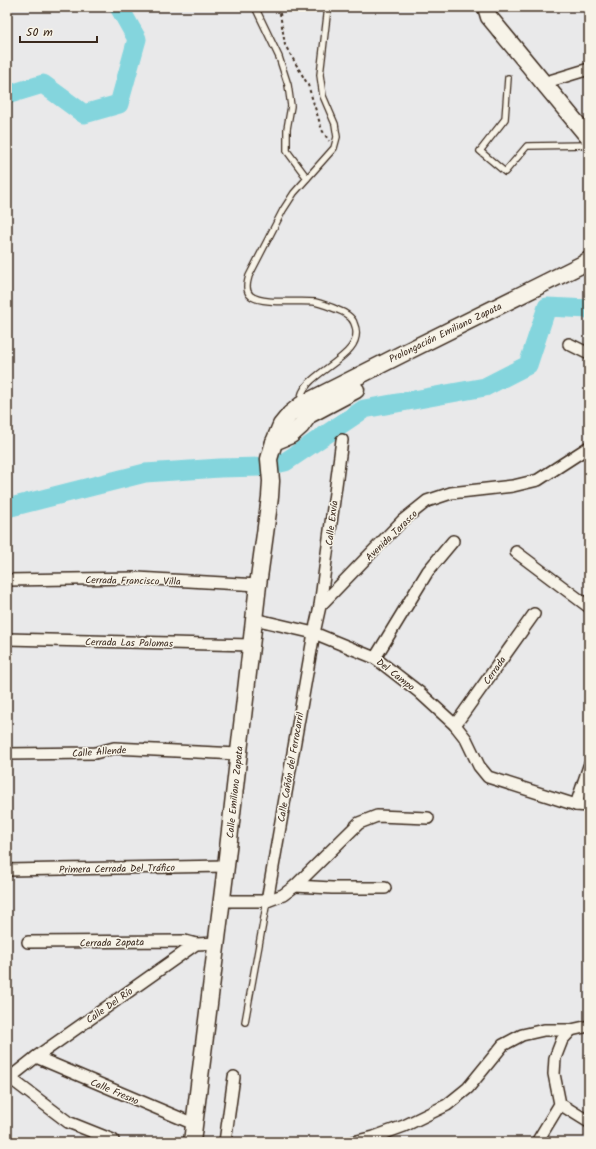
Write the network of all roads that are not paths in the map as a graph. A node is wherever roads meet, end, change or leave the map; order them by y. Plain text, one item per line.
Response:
1 (256, 7) edge
2 (486, 7) edge
3 (494, 7) edge
4 (329, 8) edge
5 (589, 69) edge
6 (508, 78) dead end
7 (547, 81) junction
8 (589, 124) edge
9 (589, 138) edge
10 (589, 145) edge
11 (307, 178) junction
12 (589, 260) edge
13 (589, 271) edge
14 (569, 344) dead end
15 (589, 354) edge
16 (305, 410) junction
17 (342, 440) dead end
18 (589, 447) edge
19 (453, 541) dead end
20 (516, 552) dead end
21 (7, 580) edge
22 (258, 585) junction
23 (320, 606) junction
24 (589, 607) edge
25 (534, 614) dead end
26 (254, 619) junction
27 (314, 633) junction
28 (7, 639) edge
29 (251, 645) junction
30 (376, 658) junction
31 (455, 725) junction
32 (7, 754) edge
33 (238, 754) junction
34 (589, 766) edge
35 (576, 805) junction
36 (589, 806) edge
37 (428, 818) dead end
38 (226, 866) junction
39 (7, 870) edge
40 (295, 886) junction
41 (385, 888) dead end
42 (222, 901) junction
43 (267, 901) junction
44 (28, 942) dead end
45 (217, 943) junction
46 (196, 944) junction
47 (245, 1022) dead end
48 (589, 1026) edge
49 (571, 1030) junction
50 (36, 1057) junction
51 (234, 1077) dead end
52 (8, 1079) edge
53 (560, 1104) junction
54 (589, 1122) edge
55 (194, 1124) junction
56 (113, 1140) dead end
57 (374, 1140) edge
58 (192, 1142) edge
59 (224, 1142) edge
60 (353, 1142) edge
61 (538, 1142) edge

1 - 11 lane
2 - 7 main road
3 - 7 main road
4 - 11 lane
5 - 7 street
6 - 10 lane
7 - 8 main road
7 - 9 main road
11 - 16 lane
12 - 16 main road, Prolongación Emiliano Zapata
13 - 16 main road, Prolongación Emiliano Zapata
14 - 15 street
16 - 22 main road, Calle Emiliano Zapata
17 - 23 street, Calle Exvía
18 - 23 street, Avenida Tarasco
19 - 30 street
20 - 24 street
21 - 22 street, Cerrada Francisco Villa
22 - 26 main road, Calle Emiliano Zapata
23 - 27 street
25 - 31 street, Cerrada
26 - 27 street, Del Campo
26 - 29 main road, Calle Emiliano Zapata
27 - 30 street, Del Campo
27 - 43 street, Calle Cañón del Ferrocarril
28 - 29 street, Cerrada Las Palomas
29 - 33 main road, Calle Emiliano Zapata
30 - 31 street, Del Campo
31 - 35 street, Del Campo
32 - 33 street, Calle Allende
33 - 38 main road, Calle Emiliano Zapata
34 - 35 street
35 - 36 street, Del Campo
37 - 40 street
38 - 39 street, Primera Cerrada Del Tráfico
38 - 42 main road, Calle Emiliano Zapata
40 - 41 street
40 - 43 street
42 - 43 street
42 - 45 main road, Calle Emiliano Zapata
43 - 47 lane
44 - 46 street, Cerrada Zapata
45 - 46 street
45 - 55 main road, Calle Emiliano Zapata
46 - 50 street, Calle Del Río
48 - 49 street
49 - 53 street
49 - 57 street
50 - 52 street, Calle Del Río
50 - 55 street, Calle Fresno
51 - 59 street
52 - 56 street
53 - 54 street
53 - 61 street
55 - 58 main road, Calle Emiliano Zapata
57 - 60 street

